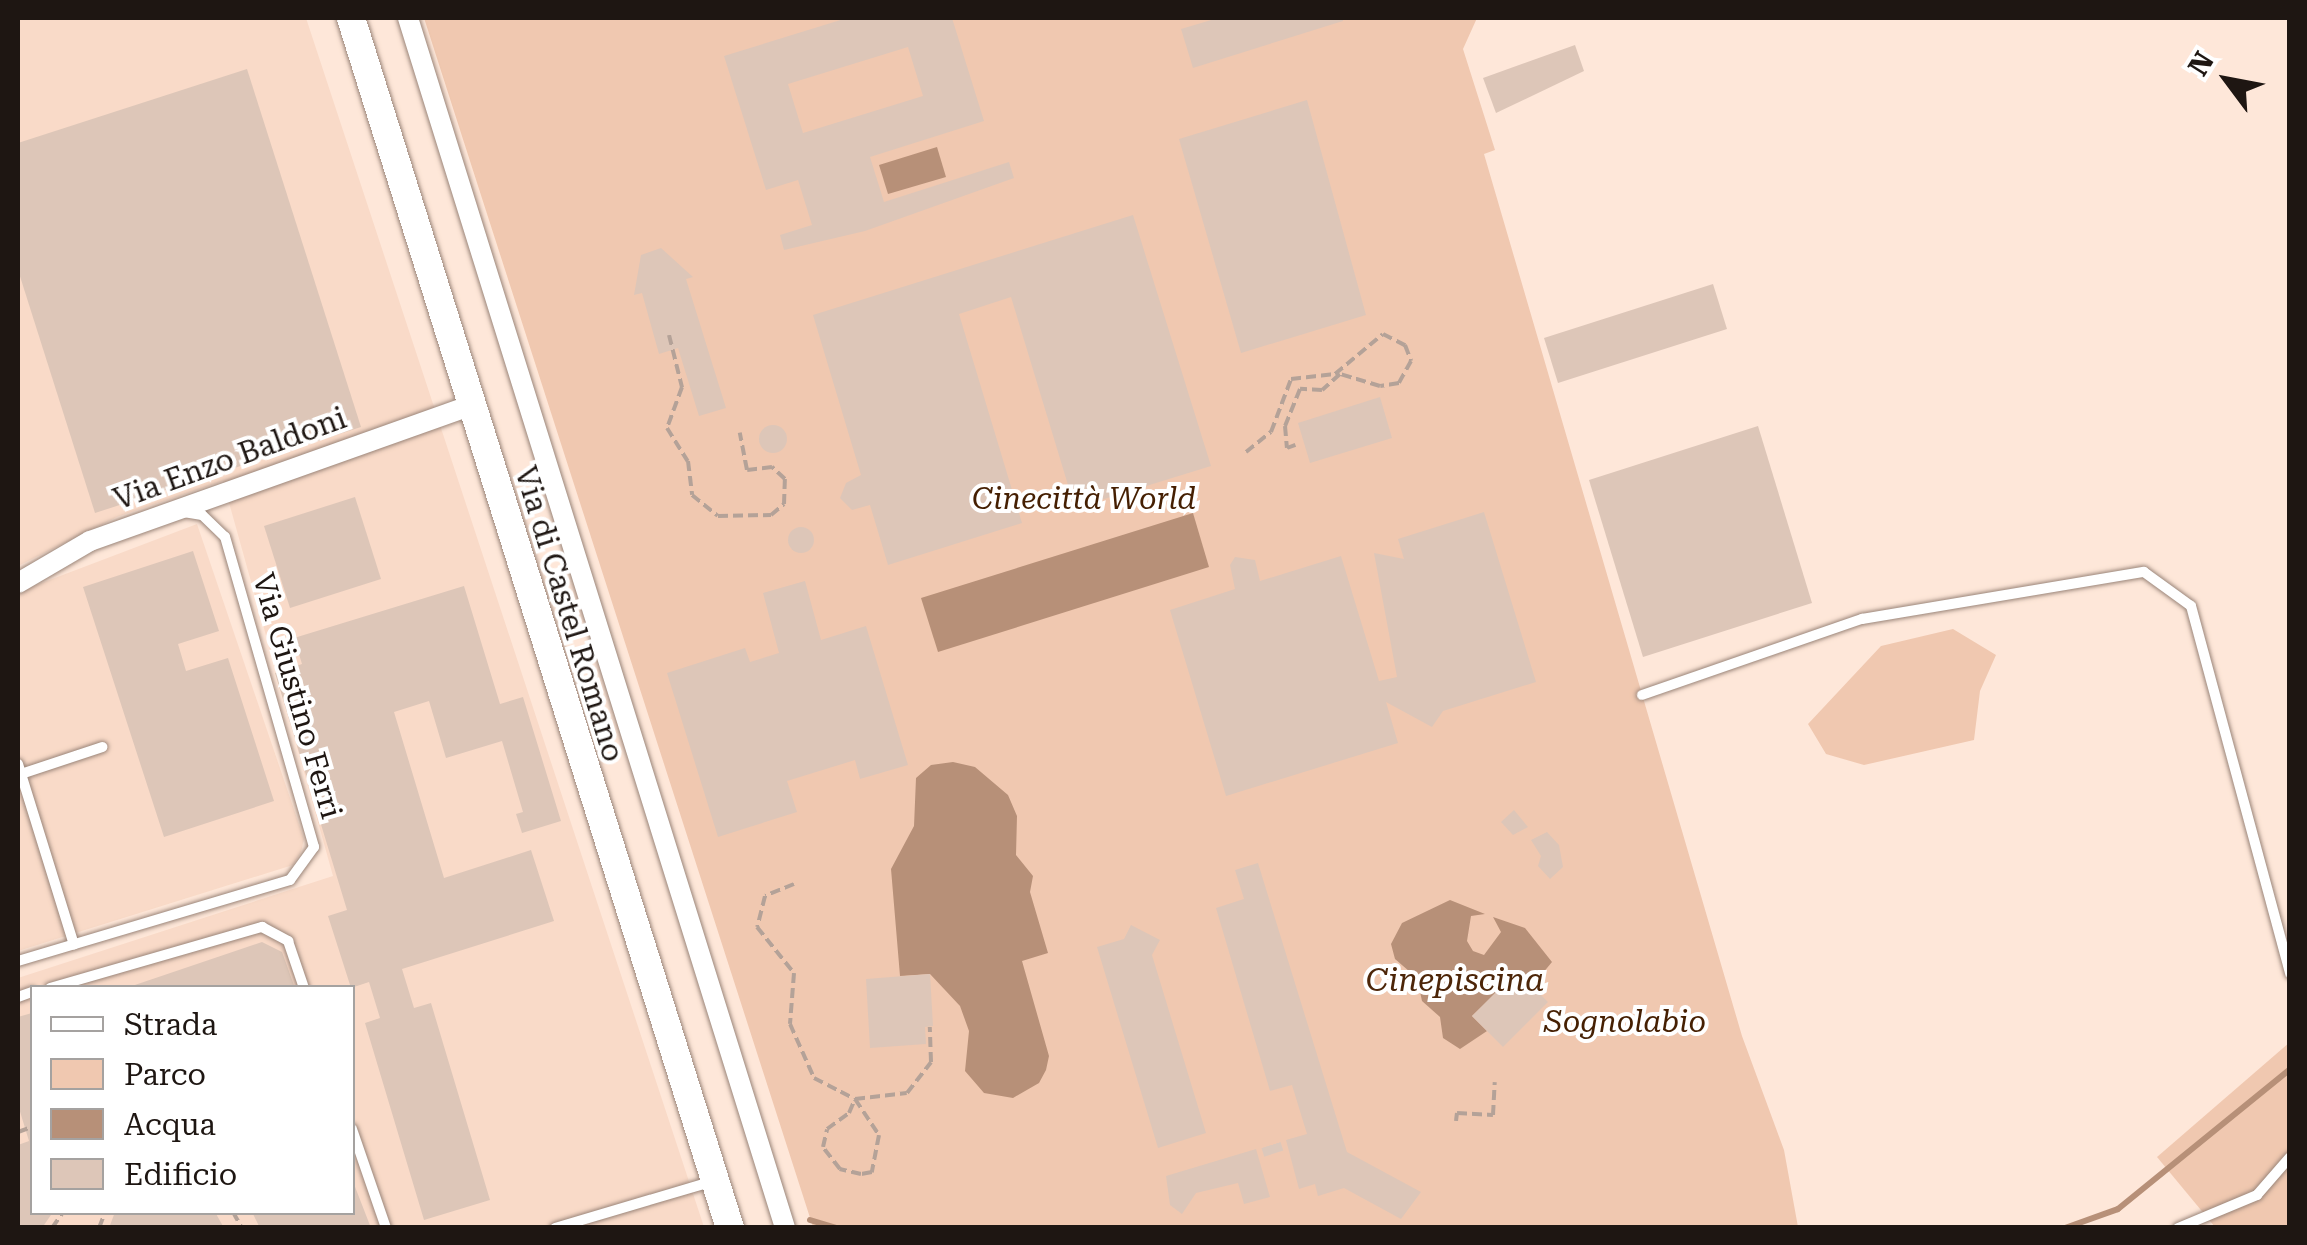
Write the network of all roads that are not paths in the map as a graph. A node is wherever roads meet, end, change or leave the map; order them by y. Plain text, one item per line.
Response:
1 (351, 18) edge
2 (408, 18) edge
3 (470, 406) junction
4 (172, 510) junction
5 (18, 583) edge
6 (1642, 695) dead end
7 (102, 747) dead end
8 (19, 771) edge
9 (74, 945) junction
10 (18, 962) edge
11 (2290, 974) edge
12 (60, 985) edge
13 (303, 985) edge
14 (355, 1139) edge
15 (2290, 1157) edge
16 (714, 1180) junction
17 (386, 1228) edge
18 (555, 1228) edge
19 (730, 1228) edge
20 (786, 1228) edge
21 (2178, 1228) edge

1 - 3 street, Via di Castel Romano
2 - 20 street
3 - 4 street, Via Enzo Baldoni
3 - 16 street, Via di Castel Romano
4 - 5 street, Via Enzo Baldoni
4 - 9 lane, Via Giustino Ferri
6 - 11 lane
7 - 8 lane
8 - 9 lane
9 - 10 lane, Via Giustino Ferri
12 - 13 lane
14 - 17 lane
15 - 21 lane
16 - 18 lane
16 - 19 street, Via di Castel Romano

